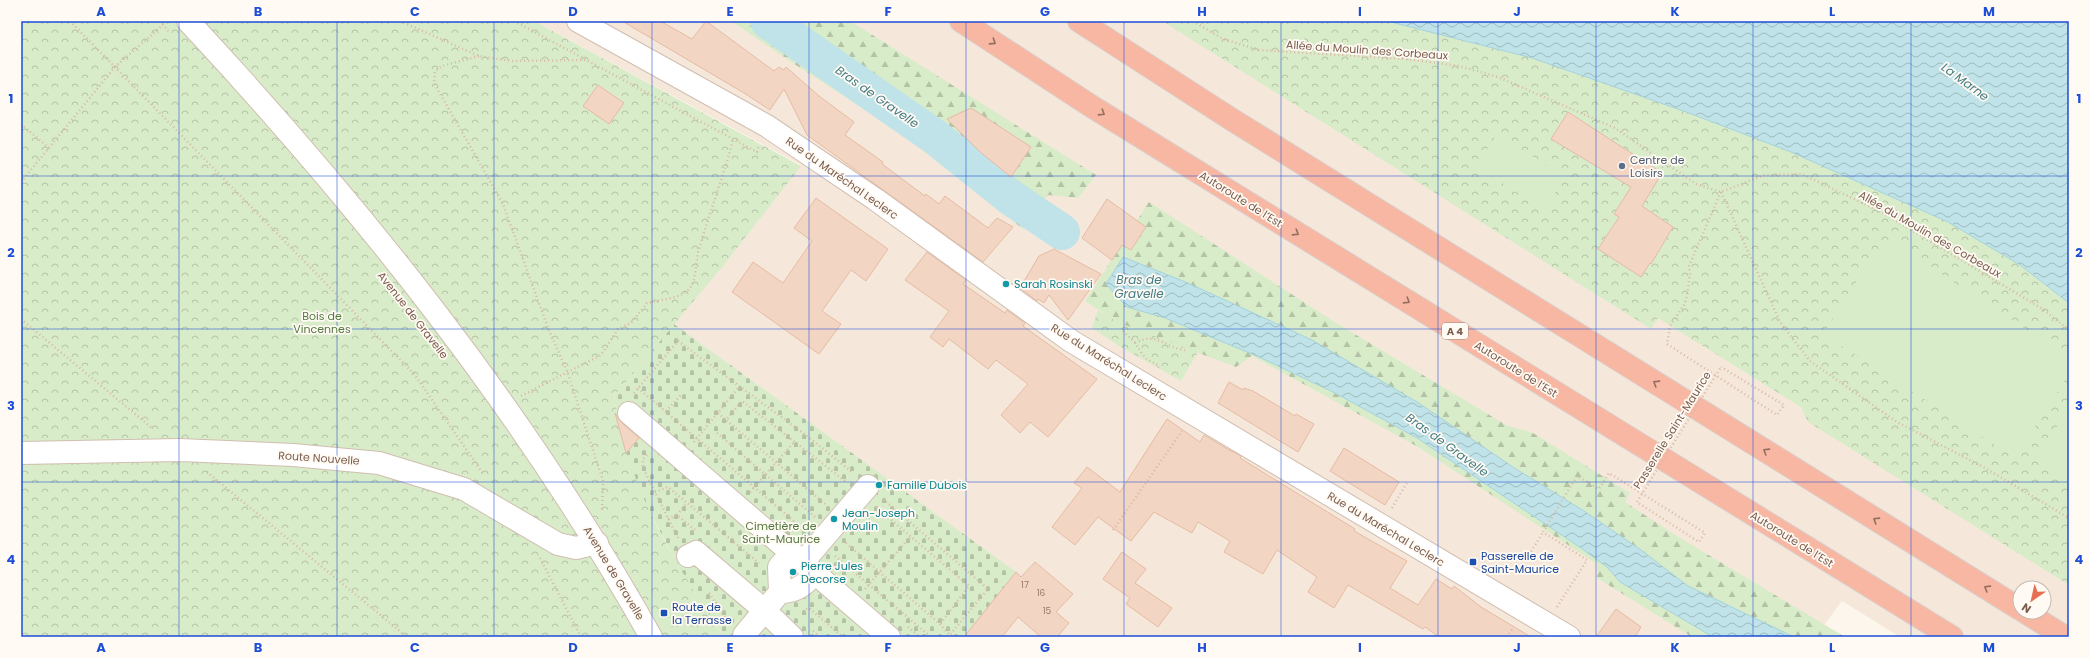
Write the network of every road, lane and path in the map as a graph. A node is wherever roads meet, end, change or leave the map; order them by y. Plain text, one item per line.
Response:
1 (70, 21) edge
2 (160, 21) edge
3 (400, 21) edge
4 (514, 21) edge
5 (578, 21) edge
6 (961, 21) edge
7 (1079, 21) edge
8 (1193, 21) edge
9 (163, 25) junction
10 (181, 29) edge
11 (479, 56) junction
12 (586, 60) junction
13 (115, 67) junction
14 (21, 124) edge
15 (733, 140) junction
16 (49, 148) junction
17 (757, 152) dead end
18 (21, 182) edge
19 (1721, 192) junction
20 (21, 319) edge
21 (2069, 330) edge
22 (1123, 331) dead end
23 (1135, 343) junction
24 (1185, 350) dead end
25 (1159, 366) dead end
26 (567, 371) junction
27 (739, 387) junction
28 (638, 388) junction
29 (681, 395) dead end
30 (518, 398) dead end
31 (666, 411) junction
32 (628, 413) joint
33 (718, 413) junction
34 (1194, 414) junction
35 (661, 416) dead end
36 (726, 420) dead end
37 (155, 430) dead end
38 (697, 438) junction
39 (795, 441) dead end
40 (693, 443) dead end
41 (652, 449) dead end
42 (21, 453) edge
43 (204, 470) dead end
44 (486, 478) dead end
45 (1408, 481) dead end
46 (868, 486) junction
47 (754, 487) junction
48 (655, 492) junction
49 (750, 492) dead end
50 (687, 503) junction
51 (1392, 507) dead end
52 (595, 513) dead end
53 (677, 515) dead end
54 (2069, 518) edge
55 (1112, 530) dead end
56 (1543, 532) junction
57 (910, 537) dead end
58 (597, 543) junction
59 (820, 543) junction
60 (537, 553) dead end
61 (1529, 555) dead end
62 (688, 556) joint
63 (804, 563) junction
64 (760, 565) dead end
65 (869, 585) junction
66 (706, 587) dead end
67 (865, 590) dead end
68 (780, 592) junction
69 (2012, 604) edge
70 (764, 610) junction
71 (803, 610) dead end
72 (2038, 620) edge
73 (1547, 624) junction
74 (744, 635) joint
75 (407, 637) edge
76 (581, 637) edge
77 (651, 637) edge
78 (792, 637) edge
79 (843, 637) edge
80 (889, 637) edge
81 (931, 637) edge
82 (948, 637) edge
83 (1569, 637) edge
84 (1952, 637) edge
85 (2065, 637) edge

1 - 13 path
2 - 9 path
3 - 11 path
4 - 12 path
5 - 34 street, Rue du Maréchal Leclerc
6 -> 84 highway, Autoroute de l’Est / A 4
69 -> 7 highway
8 - 19 path, Allée du Moulin des Corbeaux
9 - 10 path
9 - 13 path
10 - 58 street, Avenue de Gravelle
11 - 12 path
11 - 26 path
12 - 15 path
13 - 16 path
13 - 44 path
14 - 16 path
15 - 17 path
15 - 26 path
16 - 18 path
19 - 21 path, Allée du Moulin des Corbeaux
19 - 54 path
19 - 56 path, Passerelle Saint-Maurice, bridge
20 - 37 path
22 - 23 path
23 - 24 path
23 - 25 path
26 - 30 path
26 - 52 path
27 - 28 path
27 - 33 path
27 - 46 path
28 - 31 path
28 - 32 path
29 - 31 path
31 - 35 path
31 - 38 path
32 - 63 street
33 - 36 path
33 - 38 path
34 - 55 path
34 - 73 street, Rue du Maréchal Leclerc
38 - 40 path
38 - 47 path
39 - 47 path
41 - 48 path
42 - 58 street, Route Nouvelle
43 - 75 path
45 - 51 path
46 - 59 street
46 - 82 path
47 - 49 path
47 - 59 path
48 - 50 path
48 - 62 path
50 - 53 path
50 - 64 path
56 - 61 path
56 - 73 path
57 - 65 path
58 - 77 street, Avenue de Gravelle
59 - 63 street
59 - 65 path
60 - 76 path
62 - 70 street
63 - 68 street
63 - 68 street
63 - 80 street
65 - 67 path
65 - 81 path
66 - 74 path
68 - 70 street
70 - 74 street
70 - 78 street
71 - 79 path
72 - 85 highway
73 - 83 street, Rue du Maréchal Leclerc

